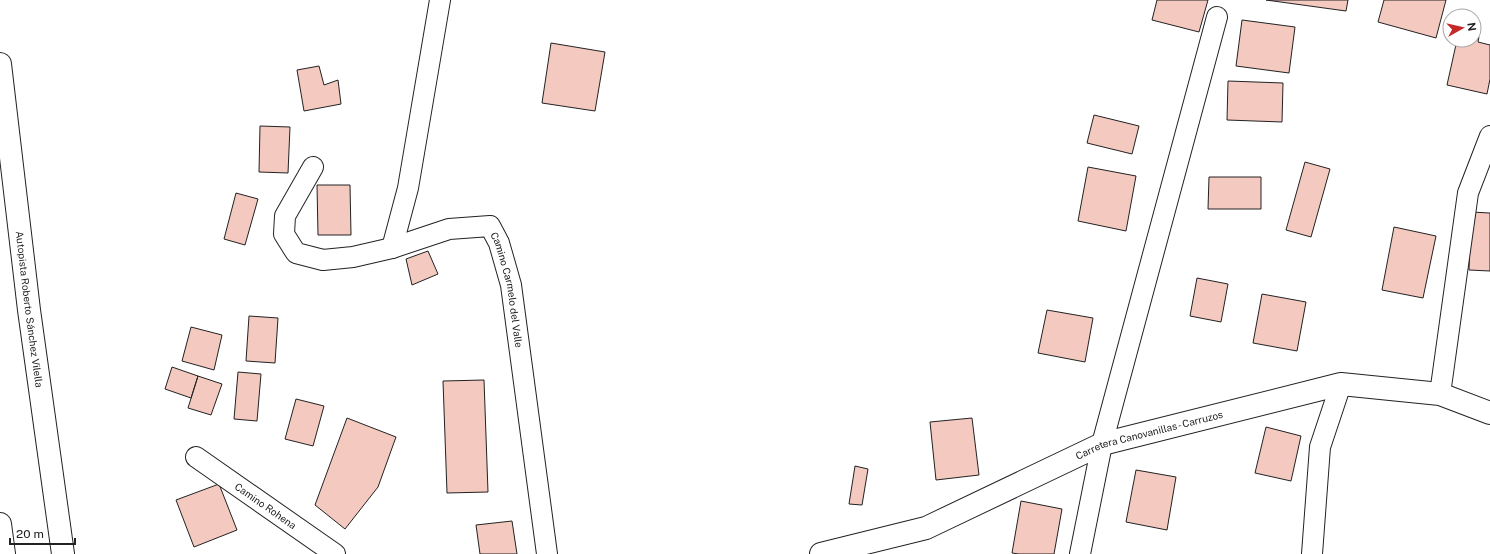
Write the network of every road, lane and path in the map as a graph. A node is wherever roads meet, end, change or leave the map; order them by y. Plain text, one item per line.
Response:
1 (440, 0) edge
2 (1217, 16) dead end
3 (0, 64) edge
4 (1490, 136) edge
5 (313, 167) dead end
6 (392, 248) junction
7 (1341, 384) junction
8 (1440, 394) junction
9 (1490, 413) edge
10 (1102, 444) junction
11 (196, 457) dead end
12 (0, 524) edge
13 (4, 554) edge
14 (63, 554) edge
15 (335, 554) edge
16 (547, 554) edge
17 (820, 554) edge
18 (1080, 554) edge
19 (1312, 554) edge

1 - 6 street
2 - 10 street
3 - 14 main road, Autopista Roberto Sánchez Vilella
4 - 8 street
5 - 6 street, Camino Carmelo del Valle
6 - 16 street, Camino Carmelo del Valle
7 - 8 main road, Carretera Canovanillas - Carruzos
7 - 10 main road, Carretera Canovanillas - Carruzos
7 - 19 street
8 - 9 main road, Carretera Canovanillas - Carruzos
10 - 17 main road, Carretera Canovanillas - Carruzos
10 - 18 street
11 - 15 street, Camino Rohena
12 - 13 main road

